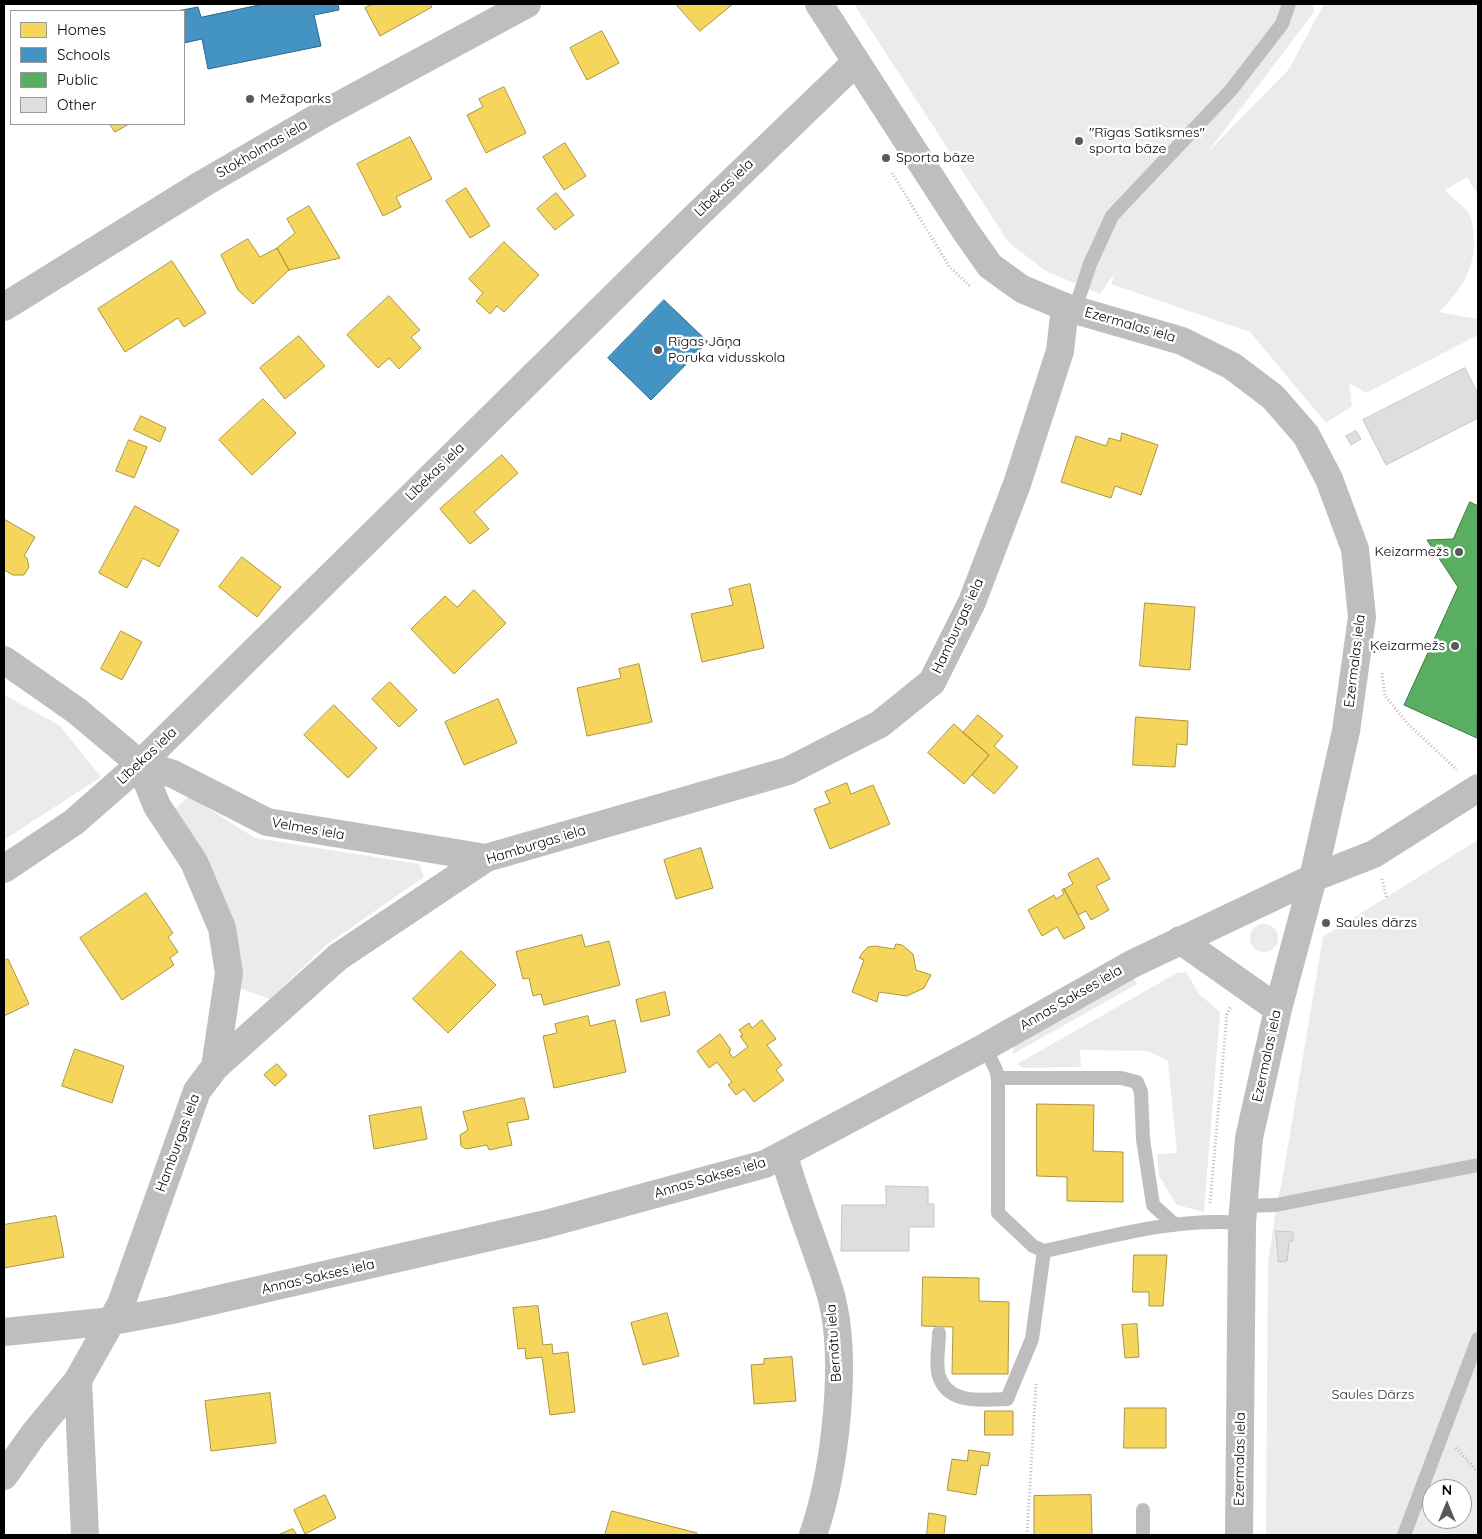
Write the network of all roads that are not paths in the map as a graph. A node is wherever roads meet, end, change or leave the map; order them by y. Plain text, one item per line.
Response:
1 (527, 4) edge
2 (819, 4) edge
3 (1289, 4) edge
4 (856, 62) junction
5 (4, 307) edge
6 (1070, 308) junction
7 (4, 660) edge
8 (140, 764) junction
9 (1470, 782) edge
10 (486, 858) junction
11 (4, 869) edge
12 (1313, 878) junction
13 (1180, 940) junction
14 (1278, 1009) junction
15 (985, 1047) junction
16 (215, 1067) junction
17 (998, 1078) junction
18 (784, 1156) junction
19 (1478, 1165) edge
20 (1243, 1214) junction
21 (1173, 1223) junction
22 (1044, 1250) junction
23 (112, 1321) junction
24 (4, 1332) edge
25 (939, 1333) dead end
26 (1478, 1339) edge
27 (78, 1380) junction
28 (4, 1476) edge
29 (1143, 1510) dead end
30 (85, 1535) edge
31 (813, 1535) edge
32 (1143, 1535) edge
33 (1239, 1535) edge
34 (1404, 1535) edge

1 - 5 street, Stokholmas iela
2 - 4 street, Ezermalas iela
3 - 6 lane
4 - 6 street, Ezermalas iela
4 - 8 street, Lībekas iela
6 - 10 street, Hamburgas iela
6 - 12 street, Ezermalas iela
7 - 8 street, Velmes iela
8 - 10 street, Velmes iela
8 - 11 street, Lībekas iela
8 - 16 street, Velmes iela
9 - 12 street, Annas Sakses iela
10 - 16 street, Hamburgas iela
12 - 13 street, Annas Sakses iela
12 - 14 street, Ezermalas iela
13 - 14 street
13 - 15 street, Annas Sakses iela
14 - 20 street, Ezermalas iela
15 - 17 lane
15 - 18 street, Annas Sakses iela
16 - 23 street, Hamburgas iela
17 - 21 lane
17 - 22 lane
18 - 23 street, Annas Sakses iela
18 - 31 street, Bernātu iela
19 - 20 lane
20 - 21 lane
20 - 33 street, Ezermalas iela
21 - 22 lane
22 - 25 lane
23 - 24 street, Annas Sakses iela
23 - 27 street, Hamburgas iela
26 - 34 lane
27 - 28 street
27 - 30 street
29 - 32 lane

